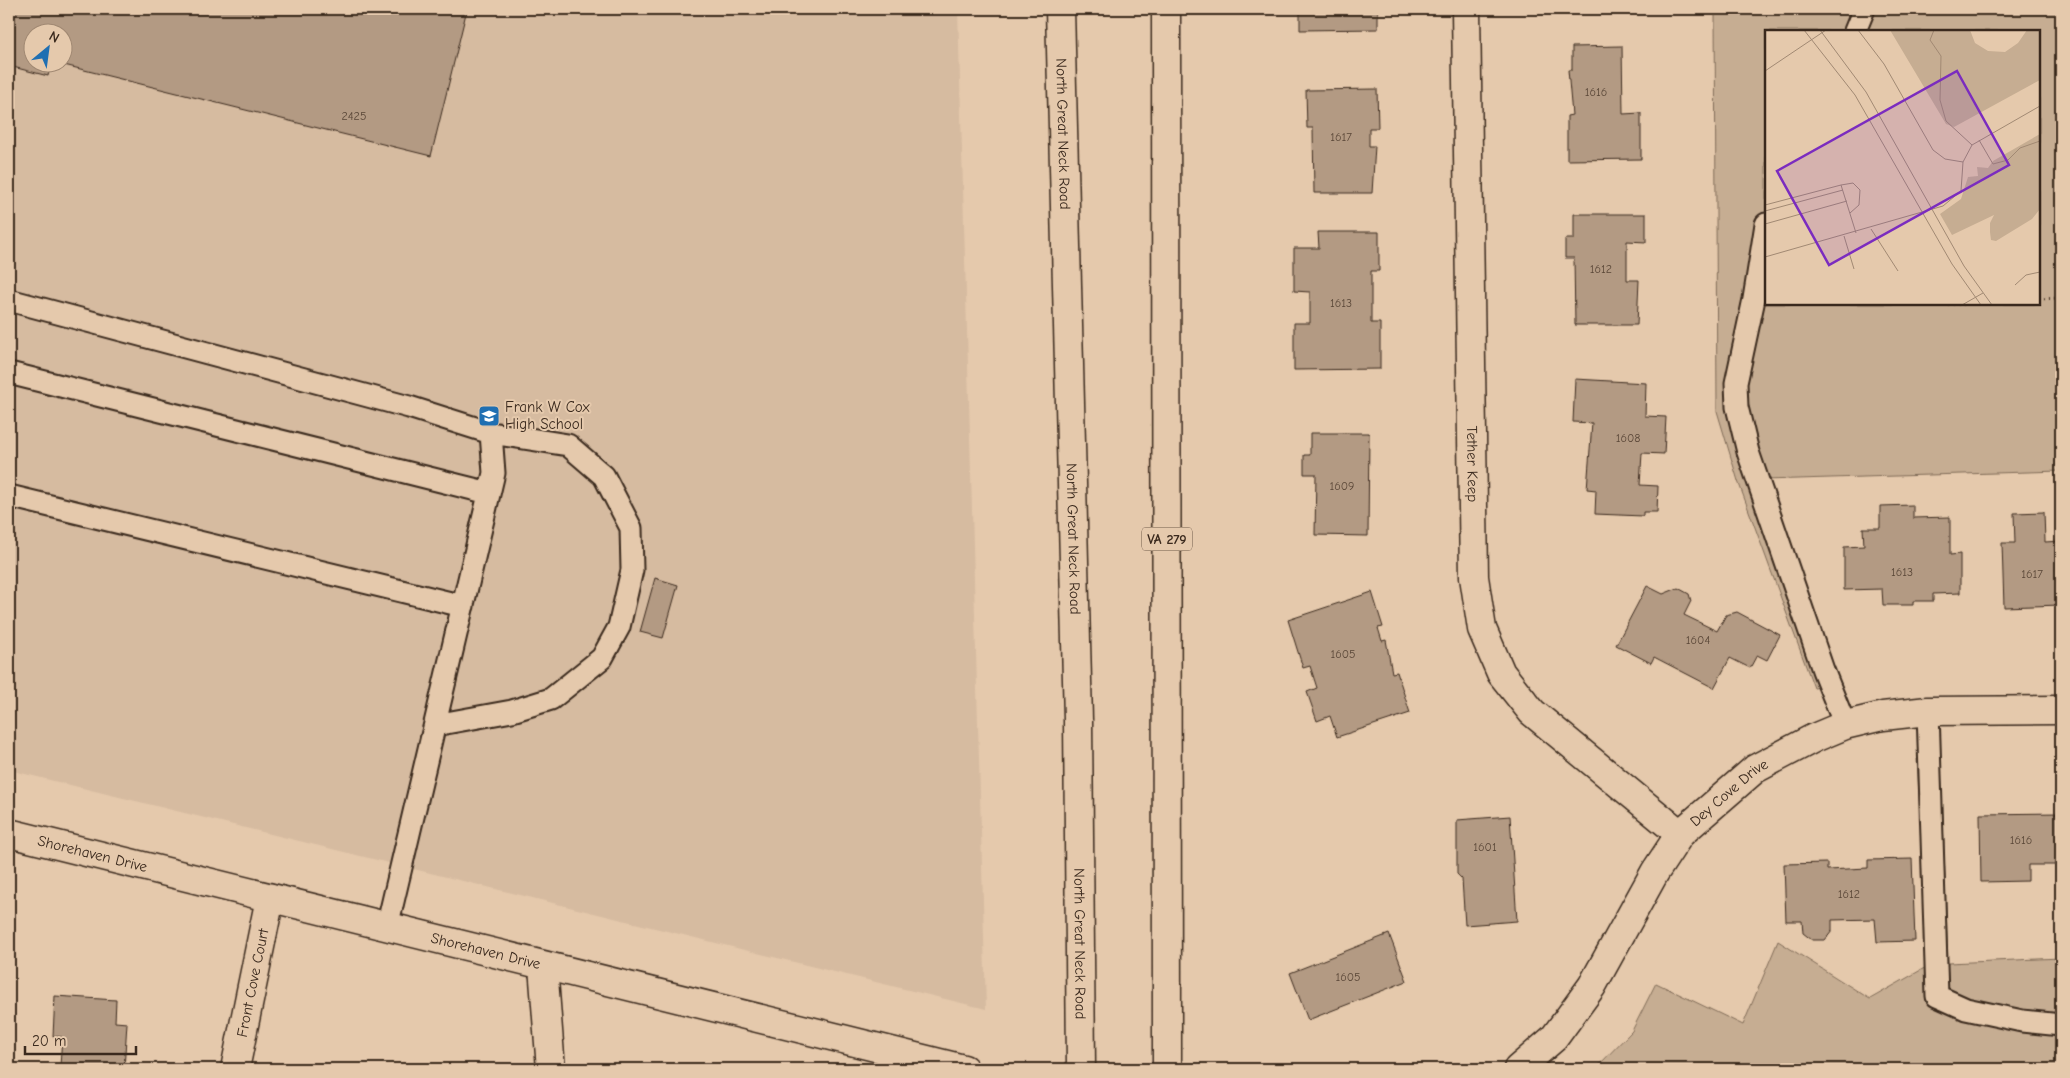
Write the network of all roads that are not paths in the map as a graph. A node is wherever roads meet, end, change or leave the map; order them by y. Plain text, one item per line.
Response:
1 (1060, 9) edge
2 (1166, 9) edge
3 (1466, 9) edge
4 (1864, 9) edge
5 (1855, 30) edge
6 (1765, 230) edge
7 (9, 300) edge
8 (9, 373) edge
9 (491, 433) junction
10 (489, 493) junction
11 (9, 496) edge
12 (463, 606) junction
13 (2061, 710) edge
14 (1928, 711) junction
15 (1845, 724) junction
16 (435, 725) junction
17 (9, 833) edge
18 (1680, 834) junction
19 (270, 898) junction
20 (387, 928) junction
21 (544, 966) junction
22 (2061, 1025) edge
23 (235, 1069) edge
24 (551, 1069) edge
25 (964, 1069) edge
26 (1081, 1069) edge
27 (1168, 1069) edge
28 (1518, 1069) edge

1 - 26 street, North Great Neck Road
2 - 27 street, VA 279
3 - 18 street, Tether Keep
4 - 5 lane
6 - 15 lane
7 - 9 lane
8 - 10 lane
9 - 10 lane
9 - 16 lane
10 - 12 lane
11 - 12 lane
12 - 16 lane
13 - 14 street, Dey Cove Drive
14 - 15 street, Dey Cove Drive
14 - 22 lane
15 - 18 street, Dey Cove Drive
16 - 20 lane
17 - 19 street, Shorehaven Drive
18 - 28 street, Dey Cove Drive
19 - 20 street, Shorehaven Drive
19 - 23 street, Front Cove Court
20 - 21 street, Shorehaven Drive
21 - 24 street
21 - 25 street, Shorehaven Drive

